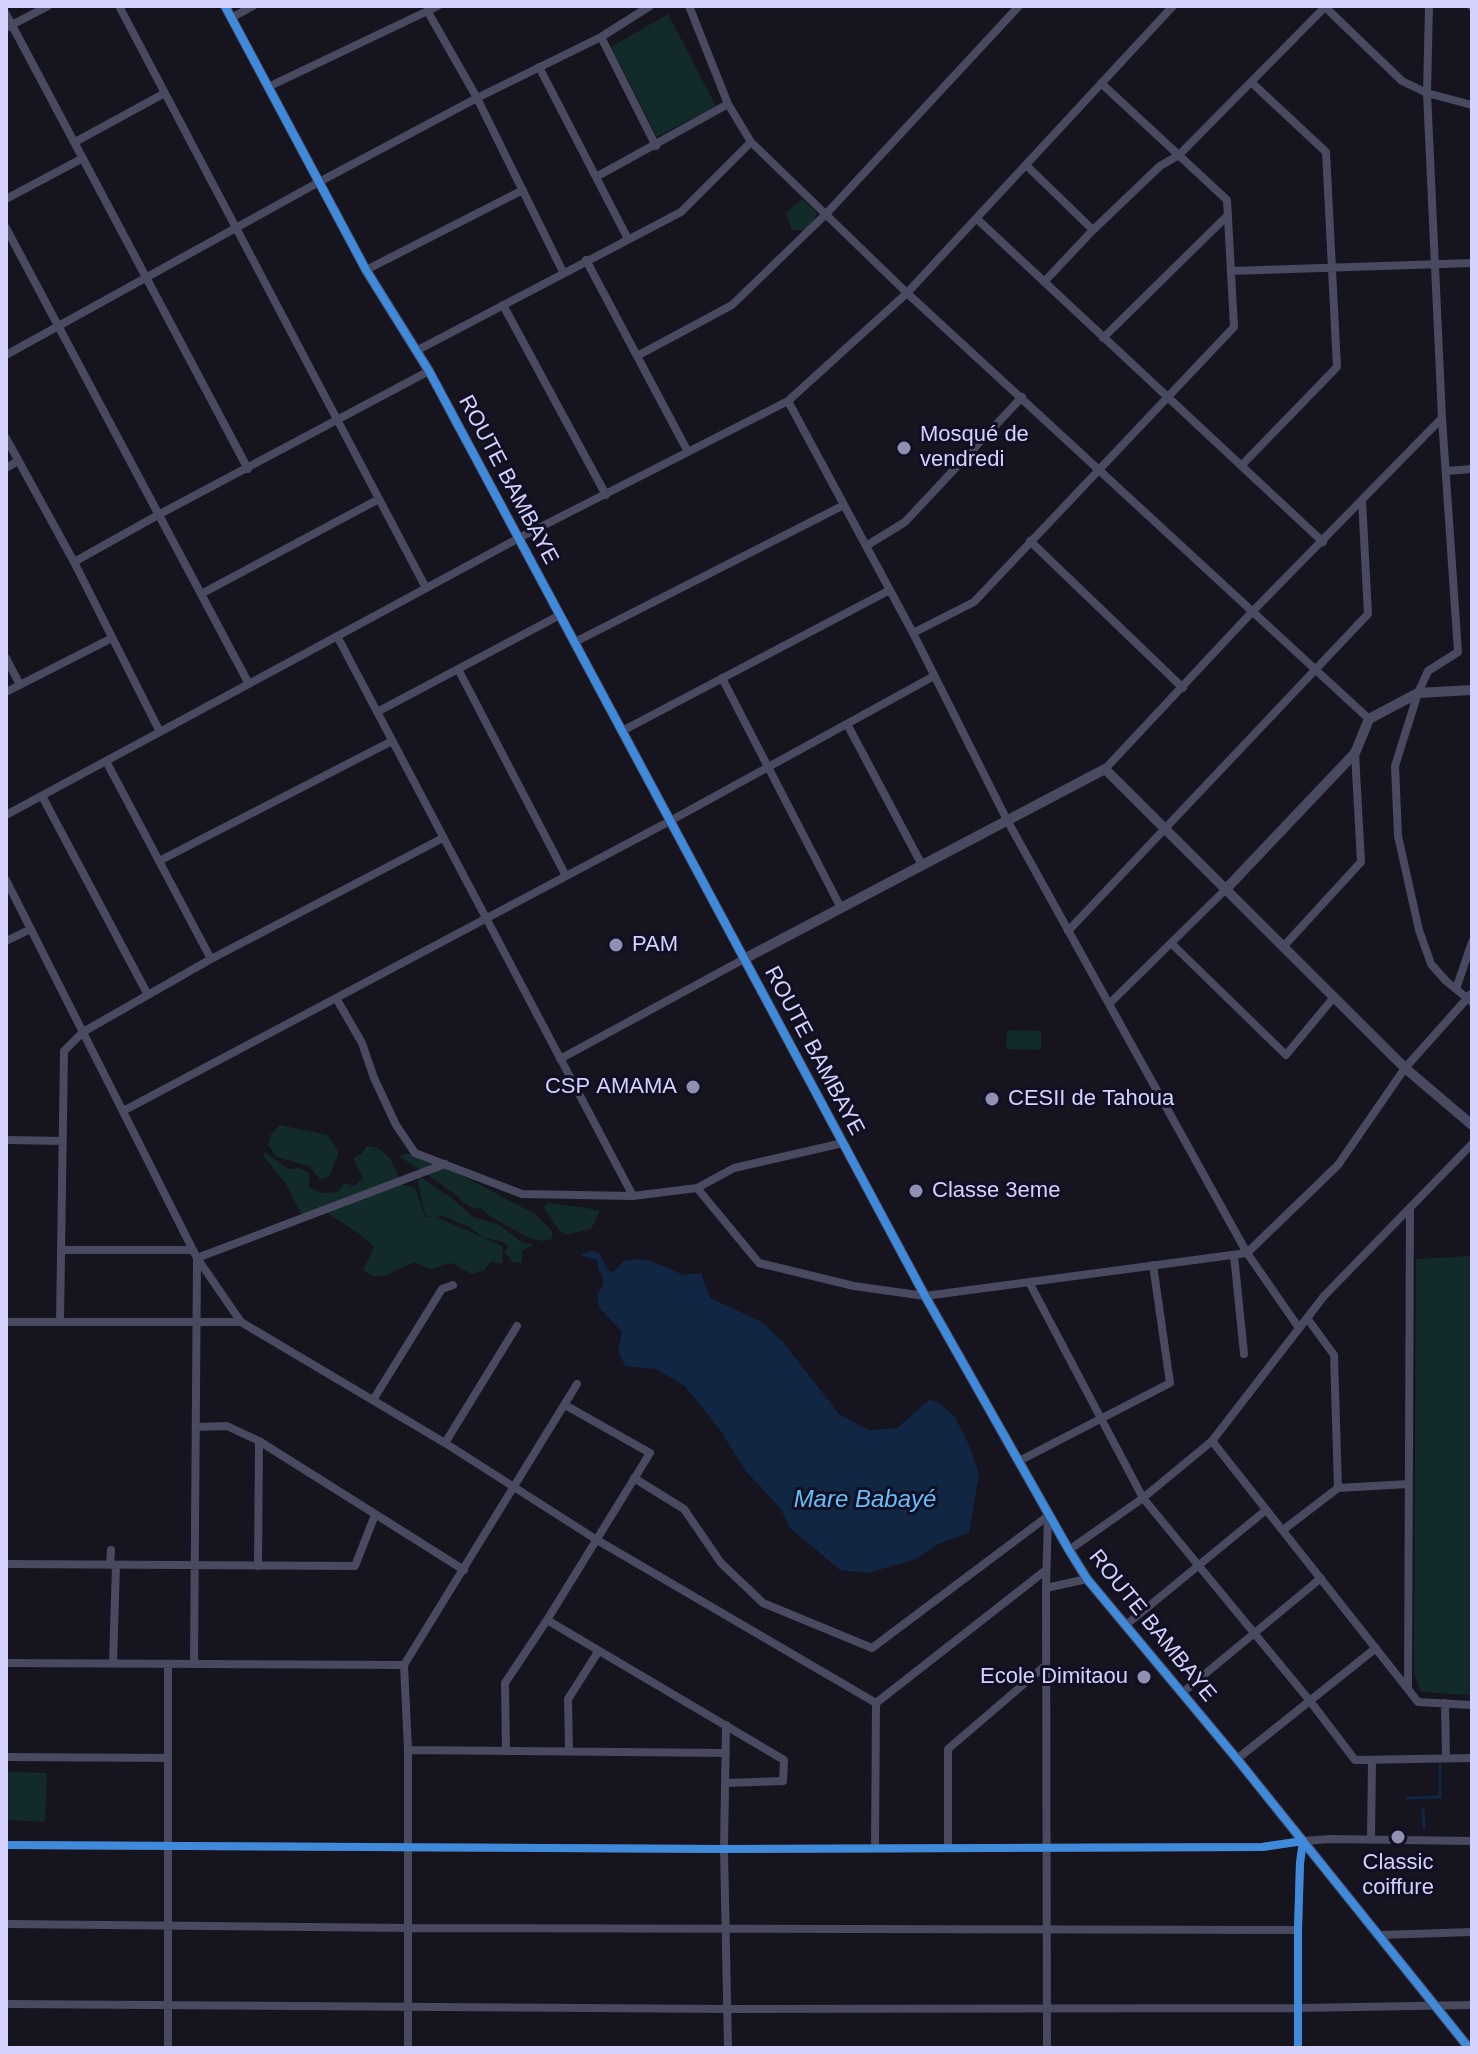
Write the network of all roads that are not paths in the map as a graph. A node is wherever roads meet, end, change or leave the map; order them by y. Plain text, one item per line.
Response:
1 (48, 6) edge
2 (119, 6) edge
3 (225, 6) edge
4 (253, 6) edge
5 (438, 6) edge
6 (650, 6) edge
7 (689, 6) edge
8 (1019, 6) edge
9 (1173, 6) edge
10 (1325, 6) edge
11 (1429, 6) edge
12 (428, 12) junction
13 (6, 14) edge
14 (231, 18) junction
15 (9, 27) edge
16 (601, 37) junction
17 (539, 67) junction
18 (1251, 82) junction
19 (1101, 83) junction
20 (268, 87) junction
21 (165, 93) junction
22 (1427, 93) junction
23 (477, 98) junction
24 (728, 104) junction
25 (1472, 105) edge
26 (75, 142) junction
27 (751, 142) junction
28 (656, 146) junction
29 (1179, 155) junction
30 (83, 158) junction
31 (1026, 165) junction
32 (596, 177) junction
33 (319, 182) junction
34 (523, 190) junction
35 (6, 199) edge
36 (826, 214) junction
37 (1228, 215) junction
38 (977, 219) junction
39 (6, 228) edge
40 (236, 228) junction
41 (1093, 230) junction
42 (628, 239) junction
43 (586, 260) junction
44 (1472, 263) edge
45 (1435, 265) junction
46 (1332, 268) junction
47 (366, 270) junction
48 (1231, 271) junction
49 (563, 272) junction
50 (148, 277) junction
51 (1044, 282) junction
52 (907, 293) junction
53 (503, 305) junction
54 (57, 326) junction
55 (1103, 338) junction
56 (416, 351) junction
57 (6, 355) edge
58 (637, 356) junction
59 (429, 371) junction
60 (1022, 397) junction
61 (1168, 398) junction
62 (788, 401) junction
63 (1442, 418) junction
64 (338, 421) junction
65 (6, 438) edge
66 (688, 452) junction
67 (18, 461) junction
68 (1241, 466) junction
69 (6, 468) edge
70 (248, 469) junction
71 (1099, 469) junction
72 (1472, 469) edge
73 (1447, 471) junction
74 (606, 495) junction
75 (379, 499) junction
76 (1362, 500) junction
77 (844, 505) junction
78 (158, 515) junction
79 (519, 538) junction
80 (1030, 541) junction
81 (1323, 542) junction
82 (866, 546) junction
83 (74, 562) junction
84 (426, 588) junction
85 (890, 590) junction
86 (201, 594) junction
87 (1252, 612) junction
88 (560, 615) junction
89 (913, 633) junction
90 (337, 636) junction
91 (112, 638) junction
92 (575, 642) junction
93 (6, 658) edge
94 (458, 669) junction
95 (1315, 670) junction
96 (934, 676) junction
97 (722, 678) junction
98 (249, 684) junction
99 (20, 685) junction
100 (1183, 688) junction
101 (1472, 690) edge
102 (6, 692) edge
103 (1418, 693) junction
104 (377, 712) junction
105 (1369, 719) junction
106 (847, 724) junction
107 (622, 731) junction
108 (160, 732) junction
109 (392, 741) junction
110 (1355, 753) junction
111 (106, 761) junction
112 (768, 767) junction
113 (1105, 769) junction
114 (42, 796) junction
115 (6, 815) edge
116 (1007, 820) junction
117 (670, 821) junction
118 (1164, 829) junction
119 (443, 838) junction
120 (159, 861) junction
121 (922, 865) junction
122 (566, 876) junction
123 (6, 880) edge
124 (1226, 889) junction
125 (841, 908) junction
126 (486, 919) junction
127 (31, 929) junction
128 (1068, 931) junction
129 (6, 941) edge
130 (1472, 942) edge
131 (1171, 943) junction
132 (1283, 947) junction
133 (211, 959) junction
134 (744, 959) junction
135 (1456, 989) junction
136 (148, 995) junction
137 (1334, 997) junction
138 (1471, 997) edge
139 (336, 998) junction
140 (1109, 1004) junction
141 (83, 1032) junction
142 (560, 1059) junction
143 (1405, 1068) junction
144 (123, 1111) junction
145 (1472, 1125) edge
146 (6, 1140) edge
147 (63, 1141) junction
148 (843, 1143) junction
149 (1472, 1144) edge
150 (445, 1164) junction
151 (697, 1188) junction
152 (633, 1196) junction
153 (1410, 1207) junction
154 (61, 1250) junction
155 (1247, 1253) junction
156 (195, 1254) junction
157 (1234, 1255) junction
158 (1153, 1265) junction
159 (1029, 1282) junction
160 (453, 1285) dead end
161 (925, 1296) junction
162 (1307, 1318) junction
163 (6, 1322) edge
164 (60, 1322) junction
165 (195, 1322) junction
166 (241, 1322) junction
167 (517, 1326) dead end
168 (1299, 1328) junction
169 (1244, 1354) dead end
170 (577, 1384) dead end
171 (373, 1400) junction
172 (565, 1405) junction
173 (1102, 1418) junction
174 (196, 1427) junction
175 (259, 1441) junction
176 (1212, 1441) junction
177 (445, 1443) junction
178 (1019, 1461) junction
179 (634, 1478) junction
180 (1409, 1484) junction
181 (514, 1488) junction
182 (1338, 1488) junction
183 (1143, 1498) junction
184 (1266, 1510) junction
185 (375, 1515) junction
186 (1048, 1516) junction
187 (1283, 1530) junction
188 (597, 1540) junction
189 (111, 1550) dead end
190 (1069, 1550) junction
191 (6, 1564) edge
192 (113, 1565) junction
193 (1198, 1565) junction
194 (194, 1566) junction
195 (258, 1566) junction
196 (464, 1570) junction
197 (1046, 1570) junction
198 (1321, 1578) junction
199 (1087, 1579) junction
200 (1046, 1588) junction
201 (547, 1620) junction
202 (1126, 1625) junction
203 (1256, 1634) junction
204 (1376, 1648) junction
205 (598, 1652) junction
206 (6, 1663) edge
207 (113, 1663) junction
208 (168, 1664) junction
209 (194, 1664) junction
210 (404, 1665) junction
211 (1046, 1665) junction
212 (1408, 1688) junction
213 (1182, 1693) junction
214 (1310, 1701) junction
215 (876, 1703) junction
216 (1445, 1703) junction
217 (1472, 1705) edge
218 (726, 1725) junction
219 (408, 1750) junction
220 (506, 1751) junction
221 (569, 1751) junction
222 (726, 1753) junction
223 (6, 1757) edge
224 (168, 1758) junction
225 (1446, 1758) junction
226 (1472, 1758) edge
227 (1237, 1759) junction
228 (1372, 1760) junction
229 (727, 1783) junction
230 (1371, 1839) junction
231 (1303, 1841) junction
232 (1472, 1841) edge
233 (6, 1845) edge
234 (168, 1845) junction
235 (408, 1846) junction
236 (1046, 1847) junction
237 (875, 1848) junction
238 (948, 1848) junction
239 (724, 1849) junction
240 (6, 1924) edge
241 (168, 1925) junction
242 (408, 1928) junction
243 (728, 1928) junction
244 (1046, 1928) junction
245 (1298, 1930) junction
246 (1472, 1932) edge
247 (1380, 1935) junction
248 (6, 2004) edge
249 (168, 2005) junction
250 (408, 2005) junction
251 (1435, 2005) junction
252 (1472, 2005) edge
253 (1047, 2007) junction
254 (1299, 2008) junction
255 (728, 2009) junction
256 (168, 2048) edge
257 (408, 2048) edge
258 (728, 2048) edge
259 (1047, 2048) edge
260 (1298, 2048) edge
261 (1469, 2048) edge

1 - 15 street
2 - 21 street
3 - 14 street, ROUTE BAMBAYE
4 - 14 street
5 - 12 street
6 - 16 street
7 - 24 street
8 - 36 street
9 - 19 street
10 - 18 street
10 - 22 street
11 - 22 street
12 - 20 street
12 - 23 street
13 - 15 street
14 - 20 street, ROUTE BAMBAYE
15 - 26 street
16 - 17 street
16 - 28 street
17 - 23 street
17 - 32 street
18 - 29 street
18 - 46 street
19 - 29 street
19 - 31 street
20 - 33 street, ROUTE BAMBAYE
21 - 26 street
21 - 40 street
22 - 25 street
22 - 45 street
23 - 33 street
23 - 34 street
24 - 27 street
24 - 28 street
26 - 30 street
27 - 36 street
27 - 42 street
28 - 32 street
29 - 37 street
29 - 41 street
30 - 35 street
30 - 50 street
31 - 38 street
31 - 41 street
32 - 42 street
33 - 40 street
33 - 47 street, ROUTE BAMBAYE
34 - 47 street
34 - 49 street
36 - 52 street
36 - 58 street
37 - 48 street
37 - 55 street
38 - 51 street
38 - 52 street
39 - 54 street
40 - 50 street
40 - 64 street
41 - 51 street
42 - 43 street
43 - 49 street
43 - 58 street
44 - 45 street
45 - 46 street
45 - 63 street
46 - 48 street
46 - 68 street
47 - 56 street, ROUTE BAMBAYE
48 - 61 street
49 - 53 street
50 - 54 street
50 - 70 street
51 - 55 street
52 - 60 street
52 - 62 street
53 - 56 street
53 - 74 street
54 - 57 street
54 - 78 street
55 - 61 street
56 - 59 street, ROUTE BAMBAYE
58 - 66 street
59 - 64 street
59 - 79 street, ROUTE BAMBAYE
60 - 71 street
60 - 82 street
61 - 68 street
61 - 71 street
62 - 66 street
62 - 77 street
63 - 73 street
63 - 76 street
64 - 70 street
64 - 75 street
65 - 67 street
66 - 74 street
67 - 69 street
67 - 83 street
68 - 81 street
70 - 78 street
71 - 80 street
71 - 87 street
72 - 73 street
73 - 103 street
74 - 79 street
75 - 84 street
75 - 86 street
76 - 81 street
76 - 95 street
77 - 82 street
77 - 92 street
78 - 83 street
78 - 86 street
79 - 84 street
79 - 88 street, ROUTE BAMBAYE
80 - 89 street
80 - 100 street
81 - 87 street
82 - 85 street
83 - 91 street
84 - 90 street
85 - 89 street
85 - 97 street
86 - 98 street
87 - 95 street
87 - 100 street
88 - 92 street, ROUTE BAMBAYE
88 - 94 street
89 - 96 street
90 - 98 street
90 - 104 street
91 - 99 street
91 - 108 street
92 - 107 street, ROUTE BAMBAYE
93 - 99 street
94 - 104 street
94 - 122 street
95 - 105 street
95 - 118 street
96 - 106 street
96 - 116 street
97 - 107 street
97 - 112 street
98 - 108 street
99 - 102 street
100 - 113 street
101 - 103 street
103 - 105 street
103 - 135 street
104 - 109 street
105 - 110 street
106 - 112 street
106 - 121 street
107 - 117 street, ROUTE BAMBAYE
108 - 111 street
109 - 119 street
109 - 120 street
110 - 124 street
110 - 132 street
111 - 114 street
111 - 120 street
112 - 117 street
112 - 125 street
113 - 116 street
113 - 118 street
114 - 115 street
114 - 136 street
116 - 121 street
116 - 128 street
117 - 122 street
117 - 134 street, ROUTE BAMBAYE
118 - 124 street
118 - 128 street
119 - 126 street
119 - 133 street
120 - 133 street
121 - 125 street
122 - 126 street
123 - 127 street
124 - 131 street
124 - 132 street
125 - 134 street
126 - 139 street
126 - 142 street
127 - 129 street
127 - 141 street
128 - 140 street
130 - 135 street
131 - 137 street
131 - 140 street
132 - 137 street
133 - 136 street
134 - 142 street
134 - 148 street, ROUTE BAMBAYE
135 - 138 street
136 - 141 street
137 - 143 street
138 - 143 street
139 - 144 street
139 - 150 street
140 - 155 street
141 - 144 street
141 - 147 street
142 - 152 street
143 - 145 street
143 - 155 street
144 - 156 street
146 - 147 street
147 - 154 street
148 - 151 street
148 - 161 street, ROUTE BAMBAYE
149 - 153 street
150 - 152 street
150 - 156 street
151 - 152 street
151 - 161 street
153 - 162 street
153 - 180 street
154 - 156 street
154 - 164 street
155 - 157 street
155 - 168 street
156 - 165 street
156 - 166 street
157 - 158 street
157 - 169 street
158 - 159 street
158 - 173 street
159 - 161 street
159 - 173 street
160 - 171 street
161 - 178 street, ROUTE BAMBAYE
162 - 168 street
162 - 182 street
163 - 164 street
164 - 165 street
165 - 166 street
165 - 174 street
166 - 171 street
167 - 177 street
168 - 176 street
170 - 172 street
171 - 177 street
172 - 179 street
172 - 181 street
173 - 178 street
173 - 183 street
174 - 175 street
174 - 194 street
175 - 185 street
175 - 195 street
176 - 183 street
176 - 184 street
177 - 181 street
178 - 186 street, ROUTE BAMBAYE
179 - 186 street
179 - 188 street
180 - 182 street
180 - 212 street
181 - 188 street
181 - 196 street
182 - 187 street
183 - 190 street
183 - 193 street
184 - 187 street
184 - 193 street
185 - 195 street
185 - 196 street
186 - 190 street, ROUTE BAMBAYE
186 - 197 street
187 - 198 street
188 - 201 street
188 - 215 street
189 - 192 street
190 - 199 street, ROUTE BAMBAYE
191 - 192 street
192 - 194 street
192 - 207 street
193 - 202 street
193 - 203 street
194 - 195 street
194 - 209 street
196 - 210 street
197 - 200 street
197 - 215 street
198 - 203 street
198 - 204 street
199 - 200 street
199 - 202 street, ROUTE BAMBAYE
200 - 211 street
201 - 205 street
201 - 220 street
202 - 213 street, ROUTE BAMBAYE
203 - 213 street
203 - 214 street
204 - 212 street
204 - 214 street
205 - 218 street
205 - 221 street
206 - 207 street
207 - 208 street
208 - 209 street
208 - 224 street
209 - 210 street
210 - 219 street
211 - 236 street
211 - 238 street
212 - 216 street
213 - 227 street, ROUTE BAMBAYE
214 - 227 street
214 - 228 street
215 - 237 street
216 - 217 street
216 - 225 street
218 - 222 street
218 - 229 street
219 - 220 street
219 - 235 street
220 - 221 street
221 - 222 street
222 - 229 street
223 - 224 street
224 - 234 street
225 - 226 street
225 - 228 street
227 - 231 street, ROUTE BAMBAYE
228 - 230 street
229 - 239 street
230 - 231 street
230 - 232 street
231 - 236 street
231 - 245 street
231 - 247 street, ROUTE BAMBAYE
233 - 234 street
234 - 235 street
234 - 241 street
235 - 239 street
235 - 242 street
236 - 238 street
236 - 244 street
237 - 238 street
237 - 239 street
239 - 243 street
240 - 241 street
241 - 242 street
241 - 249 street
242 - 243 street
242 - 250 street
243 - 244 street
243 - 255 street
244 - 245 street
244 - 253 street
245 - 254 street
246 - 247 street
247 - 251 street, ROUTE BAMBAYE
248 - 249 street
249 - 250 street
249 - 256 street
250 - 255 street
250 - 257 street
251 - 252 street
251 - 254 street
251 - 261 street, ROUTE BAMBAYE
253 - 254 street
253 - 255 street
253 - 259 street
254 - 260 street
255 - 258 street

